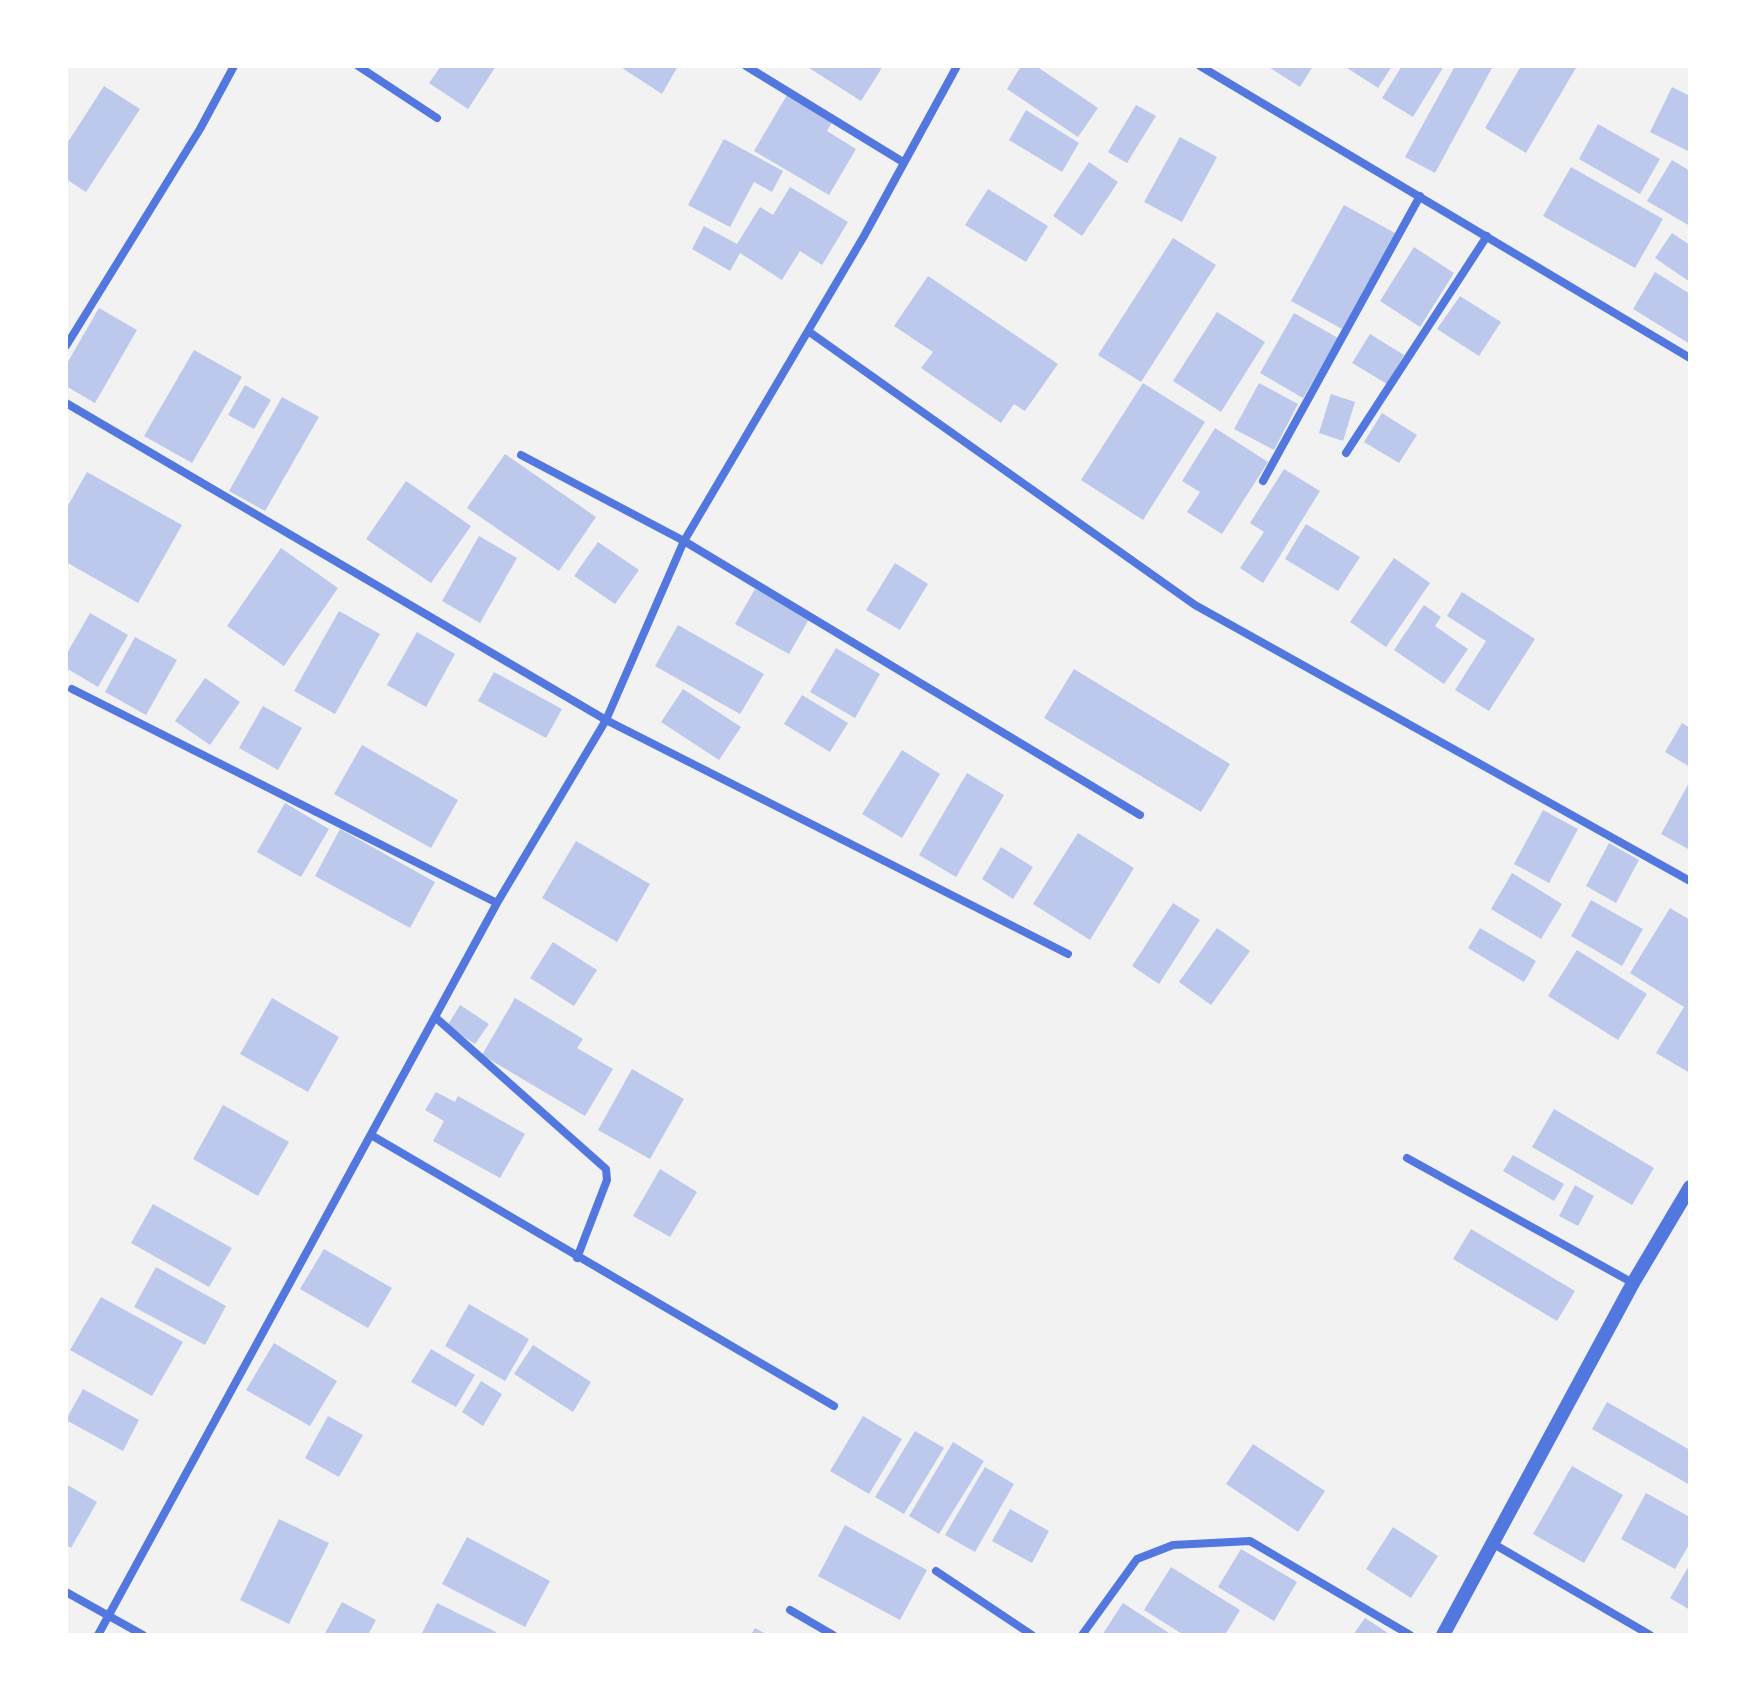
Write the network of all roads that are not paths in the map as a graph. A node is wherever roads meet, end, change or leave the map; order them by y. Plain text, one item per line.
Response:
1 (234, 66) edge
2 (358, 66) edge
3 (746, 66) edge
4 (957, 66) edge
5 (1200, 66) edge
6 (437, 118) dead end
7 (903, 162) junction
8 (1420, 196) junction
9 (1487, 236) junction
10 (808, 331) junction
11 (66, 346) edge
12 (1690, 358) edge
13 (66, 403) edge
14 (1346, 453) dead end
15 (521, 455) dead end
16 (1263, 481) dead end
17 (684, 541) junction
18 (72, 689) dead end
19 (606, 720) junction
20 (1140, 815) dead end
21 (1690, 881) edge
22 (497, 903) junction
23 (1068, 954) dead end
24 (435, 1017) junction
25 (371, 1135) junction
26 (1407, 1158) dead end
27 (1690, 1187) edge
28 (577, 1258) junction
29 (1633, 1283) junction
30 (834, 1406) dead end
31 (1491, 1542) junction
32 (936, 1571) dead end
33 (66, 1592) edge
34 (790, 1610) dead end
35 (109, 1616) junction
36 (98, 1635) edge
37 (143, 1635) edge
38 (833, 1635) edge
39 (1032, 1635) edge
40 (1082, 1635) edge
41 (1410, 1635) edge
42 (1443, 1635) edge
43 (1650, 1635) edge

1 - 11 street
2 - 6 street
3 - 7 street
4 - 7 street
5 - 8 street
7 - 10 street
8 - 9 street
8 - 16 street
9 - 12 street
9 - 14 street
10 - 17 street
10 - 21 street
13 - 19 street
15 - 17 street
17 - 19 street
17 - 20 street
18 - 22 street
19 - 22 street
19 - 23 street
22 - 24 street
24 - 25 street
24 - 28 street
25 - 28 street
25 - 35 street
26 - 29 street
27 - 29 street
28 - 30 street
29 - 31 street
31 - 42 street
31 - 43 street
32 - 39 street
33 - 35 street
34 - 38 street
35 - 36 street
35 - 37 street
40 - 41 street

